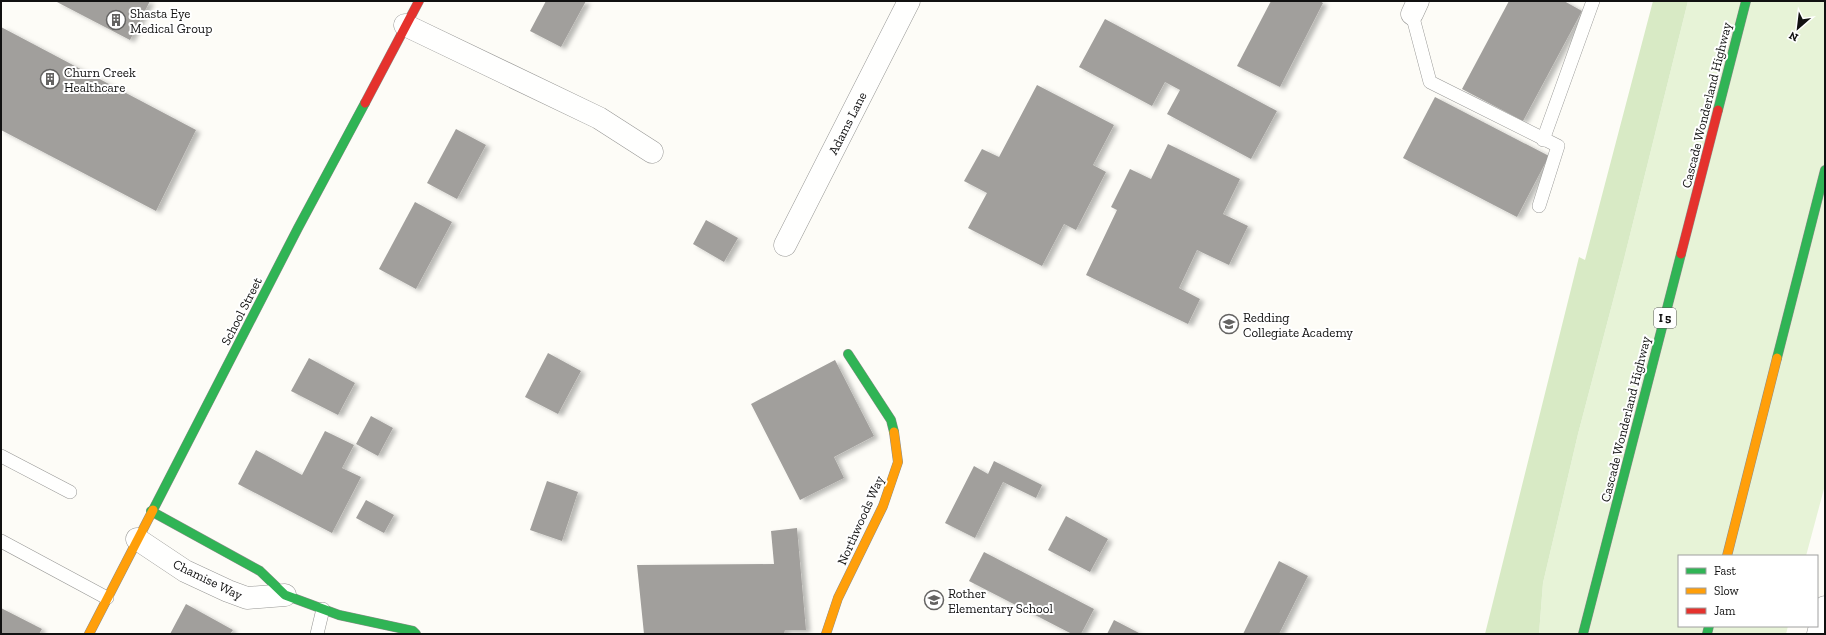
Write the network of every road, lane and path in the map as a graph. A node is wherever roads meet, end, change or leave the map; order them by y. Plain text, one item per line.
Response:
1 (419, 1) edge
2 (909, 1) edge
3 (1594, 1) edge
4 (1746, 1) edge
5 (1415, 8) edge
6 (405, 25) junction
7 (1544, 140) junction
8 (652, 152) dead end
9 (1825, 170) edge
10 (1539, 206) dead end
11 (785, 245) dead end
12 (848, 354) dead end
13 (1, 456) edge
14 (70, 492) dead end
15 (151, 511) junction
16 (137, 539) junction
17 (1, 541) edge
18 (1727, 555) edge
19 (285, 595) junction
20 (107, 598) junction
21 (1825, 607) edge
22 (323, 609) junction
23 (89, 634) edge
24 (316, 634) edge
25 (416, 634) edge
26 (826, 634) edge
27 (1583, 634) edge
28 (1818, 634) edge

1 - 6 main road, School Street
2 - 11 street, Adams Lane
3 - 7 lane
4 - 27 main road, Cascade Wonderland Highway / I 5
5 - 7 lane
6 - 8 street
6 - 15 main road, School Street
7 - 10 lane
9 - 18 main road
12 - 26 main road, Northwoods Way
13 - 14 lane
15 - 16 main road, School Street
15 - 19 main road, Chamise Way
16 - 19 street, Chamise Way
16 - 20 main road, School Street
17 - 20 lane
19 - 22 main road, Chamise Way
20 - 23 main road, School Street
21 - 28 street
22 - 24 lane
22 - 25 main road, Chamise Way

